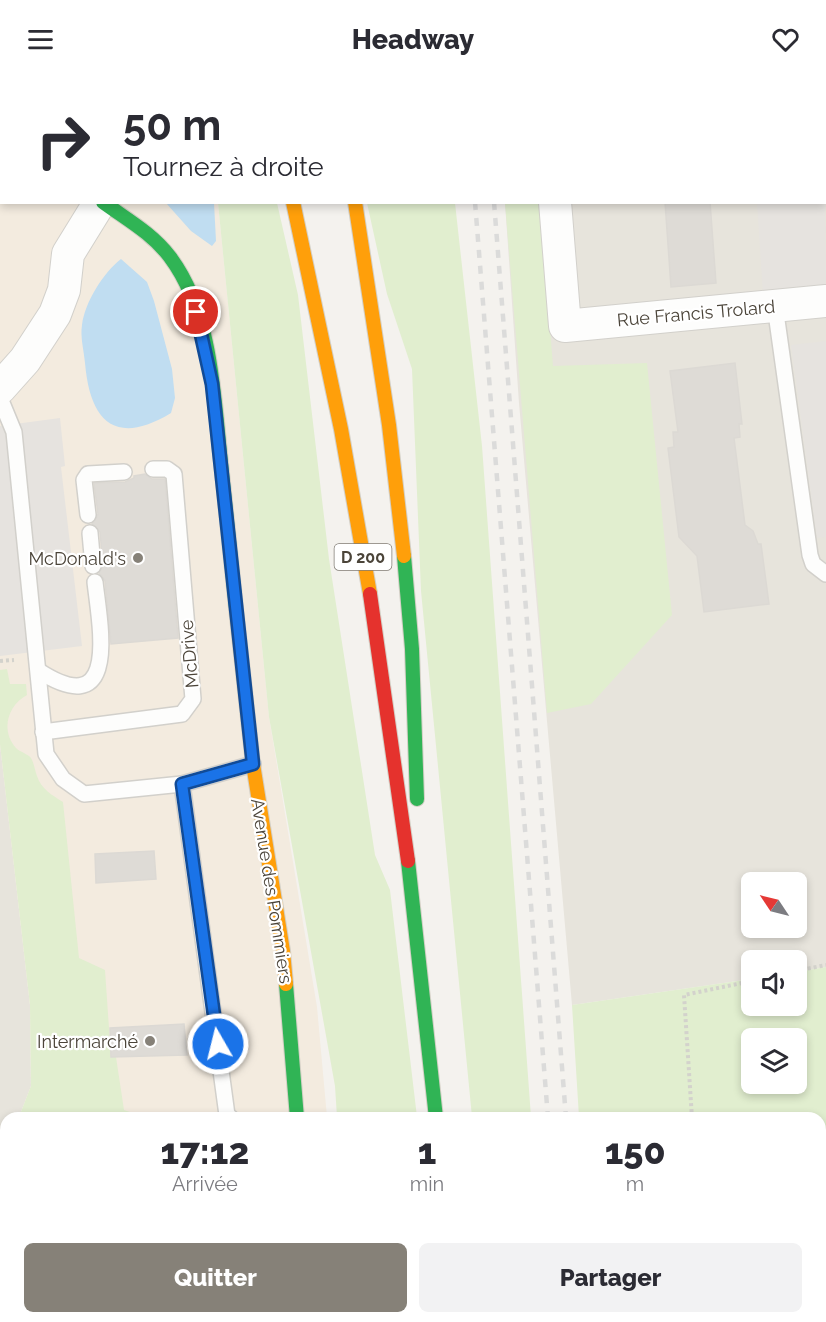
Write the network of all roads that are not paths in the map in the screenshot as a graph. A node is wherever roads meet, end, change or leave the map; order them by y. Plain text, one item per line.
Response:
1 (101, 204) edge
2 (105, 204) edge
3 (293, 204) edge
4 (356, 204) edge
5 (555, 204) edge
6 (826, 301) edge
7 (775, 306) junction
8 (0, 388) edge
9 (0, 398) edge
10 (153, 469) dead end
11 (124, 472) dead end
12 (88, 514) dead end
13 (90, 533) dead end
14 (93, 566) dead end
15 (826, 574) edge
16 (95, 582) dead end
17 (39, 671) junction
18 (43, 732) junction
19 (253, 764) junction
20 (182, 784) junction
21 (417, 914) junction
22 (227, 1112) edge
23 (297, 1112) edge
24 (435, 1112) edge

1 - 8 street
2 - 19 main road, Avenue des Pommiers
3 - 21 main road, D 200
4 - 21 main road, D 200
5 - 7 street, Rue Francis Trolard
6 - 7 street, Rue Francis Trolard
7 - 15 lane
9 - 17 lane
10 - 18 lane, McDrive
11 - 12 lane
13 - 14 lane
16 - 17 lane
17 - 18 lane
18 - 20 lane
19 - 20 lane
19 - 23 main road, Avenue des Pommiers
20 - 22 lane
21 - 24 main road, D 200

